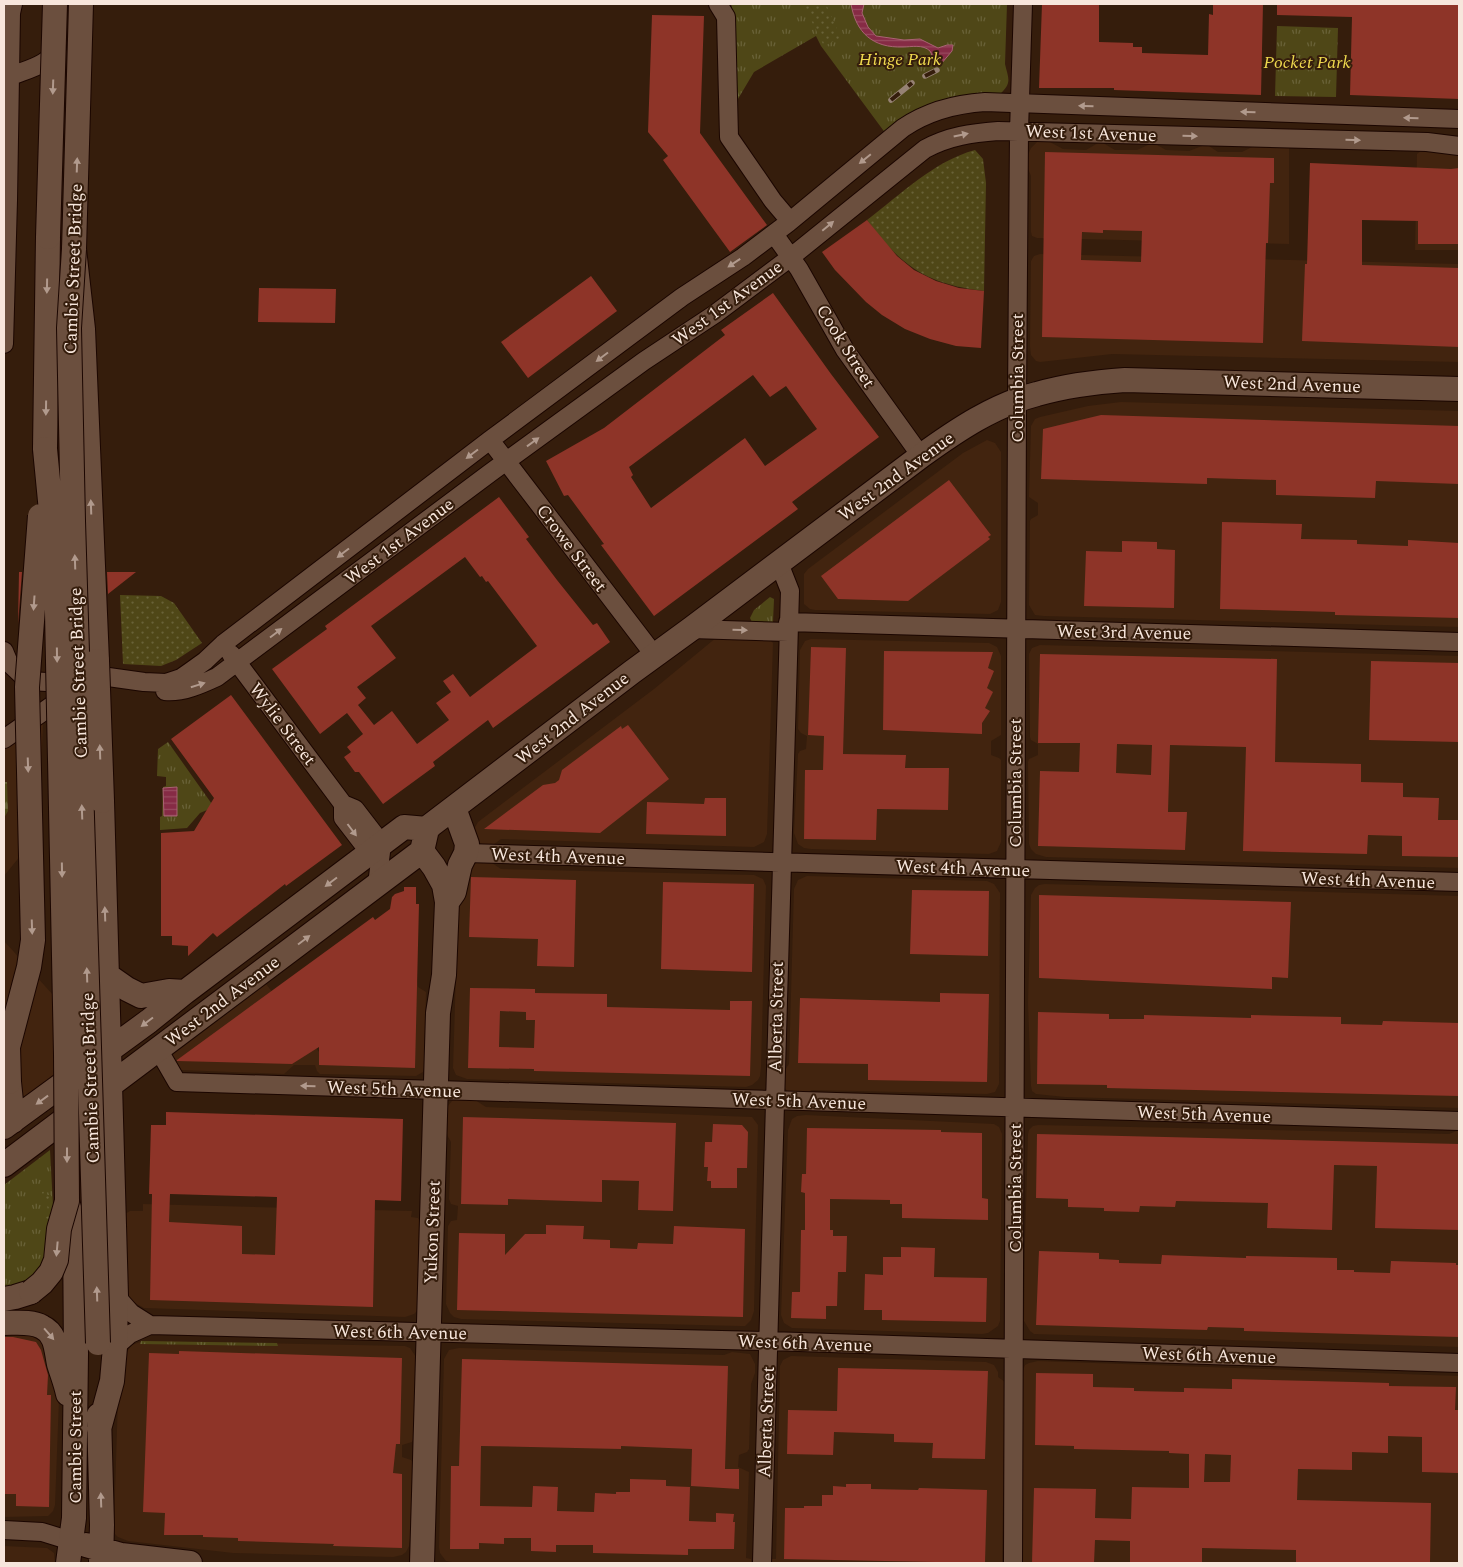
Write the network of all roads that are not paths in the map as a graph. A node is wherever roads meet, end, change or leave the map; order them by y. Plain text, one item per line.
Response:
1 (13, 4) edge
2 (55, 4) edge
3 (81, 4) edge
4 (718, 4) edge
5 (1023, 4) edge
6 (10, 76) junction
7 (1020, 103) junction
8 (1459, 119) edge
9 (1019, 131) junction
10 (1459, 146) edge
11 (790, 221) junction
12 (774, 234) junction
13 (74, 249) junction
14 (791, 257) junction
15 (4, 344) edge
16 (1459, 388) edge
17 (1017, 401) junction
18 (490, 440) junction
19 (45, 450) junction
20 (921, 456) junction
21 (506, 461) junction
22 (779, 563) junction
23 (788, 627) junction
24 (691, 629) junction
25 (1016, 629) junction
26 (1459, 642) edge
27 (223, 644) junction
28 (4, 651) edge
29 (655, 656) junction
30 (238, 662) junction
31 (4, 739) edge
32 (454, 808) junction
33 (424, 840) junction
34 (376, 849) junction
35 (466, 853) junction
36 (780, 863) junction
37 (1016, 870) junction
38 (1459, 882) edge
39 (377, 885) junction
40 (447, 902) junction
41 (107, 969) junction
42 (184, 992) junction
43 (158, 1049) junction
44 (109, 1050) junction
45 (110, 1085) junction
46 (436, 1090) junction
47 (774, 1101) junction
48 (1016, 1108) junction
49 (1459, 1121) edge
50 (8, 1124) edge
51 (4, 1165) edge
52 (67, 1202) junction
53 (116, 1296) junction
54 (4, 1299) edge
55 (4, 1323) edge
56 (150, 1325) junction
57 (75, 1330) joint
58 (428, 1332) junction
59 (769, 1341) junction
60 (106, 1345) junction
61 (1014, 1348) junction
62 (1459, 1363) edge
63 (75, 1419) junction
64 (4, 1530) edge
65 (70, 1552) edge
66 (101, 1556) edge
67 (190, 1563) edge
68 (422, 1563) edge
69 (762, 1563) edge
70 (1013, 1563) edge

1 - 6 street
2 - 6 street
2 -> 19 main road, Cambie Street Bridge, bridge
13 -> 3 main road, Cambie Street Bridge
4 - 11 street
5 - 7 street, Columbia Street
6 - 15 street
8 -> 7 street, West 1st Avenue
7 - 9 street, Columbia Street
7 -> 11 street, West 1st Avenue
9 -> 10 street, West 1st Avenue
14 -> 9 street, West 1st Avenue
9 - 17 street, Columbia Street
11 - 12 street, West 1st Avenue
12 - 14 street, Cook Street
12 -> 18 street, West 1st Avenue
41 -> 13 main road, bridge
60 -> 13 main road, Cambie Street Bridge, bridge
14 - 20 street, Cook Street
21 -> 14 street, West 1st Avenue
16 - 17 main road, West 2nd Avenue
17 - 20 main road, West 2nd Avenue
17 - 25 street, Columbia Street
18 - 21 street, Crowe Street
18 -> 27 street, West 1st Avenue
19 -> 50 main road, bridge
19 -> 52 main road, Cambie Street Bridge, bridge
20 - 22 main road, West 2nd Avenue
21 - 29 street, Crowe Street
30 -> 21 street, West 1st Avenue
22 - 23 street, Alberta Street
22 - 24 main road, West 2nd Avenue
24 -> 23 street, West 3rd Avenue
23 - 25 street, West 3rd Avenue
23 - 36 street, Alberta Street
24 - 29 main road, West 2nd Avenue
25 - 26 street, West 3rd Avenue
25 - 37 street, Columbia Street
27 - 28 street, West 1st Avenue
27 - 30 street, Wylie Street
29 - 32 main road, West 2nd Avenue
31 -> 30 street, West 1st Avenue
30 - 34 street, Wylie Street
32 - 33 main road, West 2nd Avenue
32 - 35 main road, Yukon Street
33 - 34 main road, West 2nd Avenue
33 - 39 main road, West 2nd Avenue
33 - 40 main road, Yukon Street
34 - 39 street
34 -> 42 main road, West 2nd Avenue
35 - 36 street, West 4th Avenue
35 - 40 main road, Yukon Street
36 - 37 street, West 4th Avenue
36 - 47 street, Alberta Street
37 - 38 street, West 4th Avenue
37 - 48 street, Columbia Street
43 -> 39 main road, West 2nd Avenue
40 - 46 main road, Yukon Street
41 - 42 main road
41 - 44 main road
42 -> 44 main road, West 2nd Avenue
43 - 45 main road, West 2nd Avenue
46 -> 43 street, West 5th Avenue
44 - 45 main road
44 -> 50 main road, West 2nd Avenue
45 - 51 main road, West 2nd Avenue
45 - 53 main road
46 - 47 street, West 5th Avenue
46 - 58 main road, Yukon Street
47 - 48 street, West 5th Avenue
47 - 59 street, Alberta Street
48 - 49 street, West 5th Avenue
48 - 61 street, Columbia Street
52 -> 54 main road, bridge
52 - 57 main road, Cambie Street Bridge
53 - 56 street
53 - 60 main road
55 -> 63 main road
56 - 58 street, West 6th Avenue
56 - 60 street, West 6th Avenue
57 - 63 main road, Cambie Street
58 - 59 street, West 6th Avenue
58 - 68 main road, Yukon Street
59 - 61 street, West 6th Avenue
59 - 69 street, Alberta Street
66 -> 60 main road, Cambie Street
61 - 62 street, West 6th Avenue
61 - 70 street, Columbia Street
63 - 65 main road, Cambie Street
64 - 65 street
65 - 66 main road
66 - 67 main road

